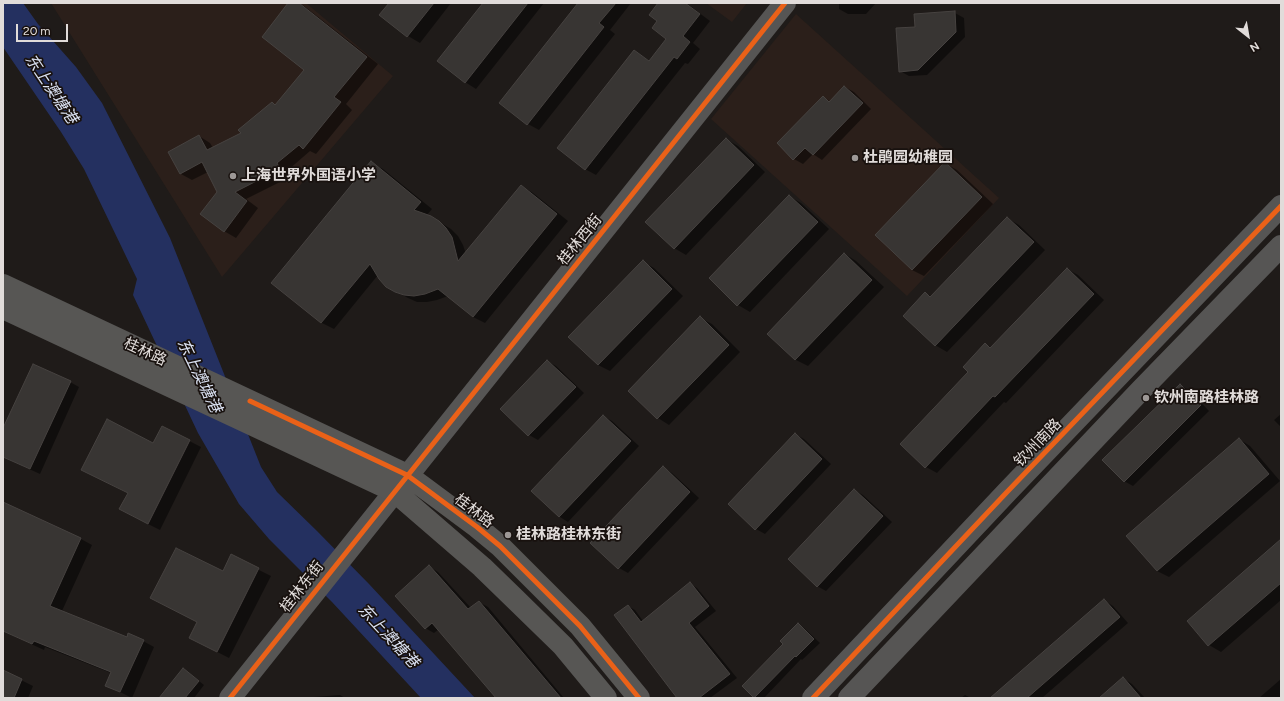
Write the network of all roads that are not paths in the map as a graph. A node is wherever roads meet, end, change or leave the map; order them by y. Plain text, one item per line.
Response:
1 (785, 3) edge
2 (1281, 206) edge
3 (1281, 246) edge
4 (3, 285) edge
5 (3, 308) edge
6 (400, 483) junction
7 (230, 698) edge
8 (606, 698) edge
9 (639, 698) edge
10 (813, 698) edge
11 (849, 698) edge

1 - 6 street, 桂林西街
2 - 10 street, 钦州南路
3 - 11 street
4 - 6 main road, 桂林路
5 - 6 main road, 桂林路
6 - 7 street, 桂林东街
6 - 8 main road, 桂林路
6 - 9 main road, 桂林路

